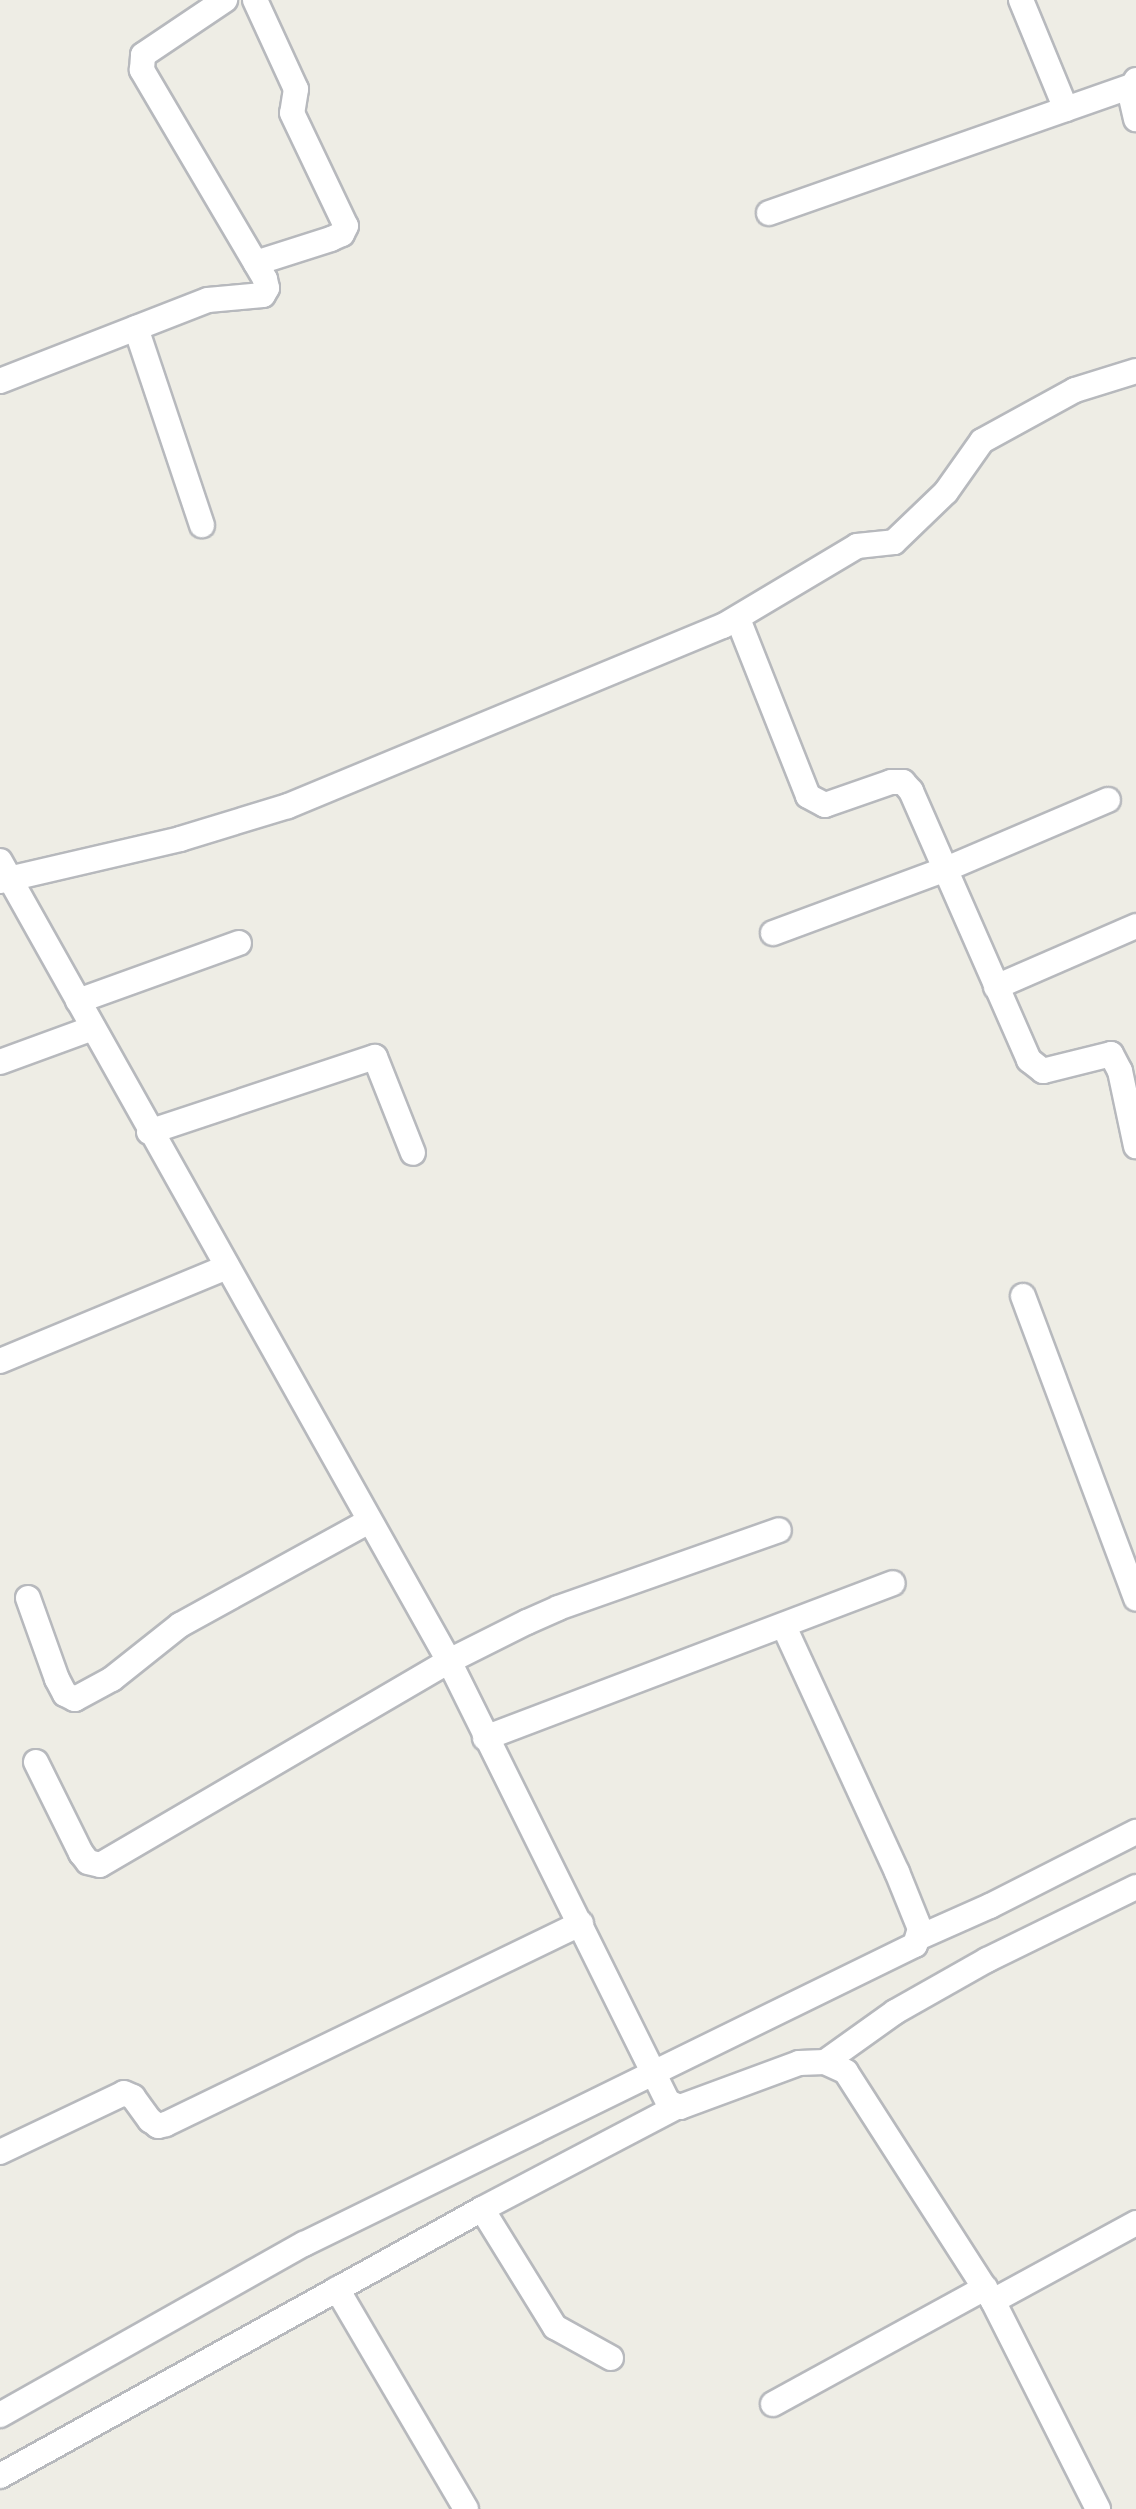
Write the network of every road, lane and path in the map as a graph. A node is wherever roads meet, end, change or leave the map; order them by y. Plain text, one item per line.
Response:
1 (225, 0) edge
2 (255, 0) edge
3 (1021, 0) edge
4 (1133, 83) edge
5 (1066, 109) junction
6 (1136, 119) edge
7 (769, 213) dead end
8 (256, 263) junction
9 (136, 328) junction
10 (1136, 371) edge
11 (0, 381) edge
12 (202, 525) dead end
13 (738, 619) junction
14 (1108, 800) dead end
15 (946, 869) junction
16 (3, 873) edge
17 (1136, 926) edge
18 (773, 933) dead end
19 (239, 943) dead end
20 (996, 987) junction
21 (78, 1001) junction
22 (93, 1028) junction
23 (0, 1062) edge
24 (149, 1132) junction
25 (1136, 1146) edge
26 (413, 1153) dead end
27 (227, 1267) junction
28 (1023, 1296) dead end
29 (0, 1361) edge
30 (369, 1521) junction
31 (779, 1530) dead end
32 (892, 1583) dead end
33 (28, 1598) dead end
34 (1136, 1599) edge
35 (784, 1626) junction
36 (449, 1661) junction
37 (485, 1738) junction
38 (36, 1762) dead end
39 (1136, 1832) edge
40 (1136, 1887) edge
41 (581, 1923) junction
42 (920, 1937) junction
43 (825, 2062) junction
44 (665, 2093) junction
45 (0, 2152) edge
46 (482, 2209) junction
47 (1136, 2223) edge
48 (337, 2289) junction
49 (989, 2294) junction
50 (611, 2358) dead end
51 (773, 2404) dead end
52 (0, 2415) edge
53 (0, 2476) edge
54 (1095, 2508) edge
55 (466, 2509) edge

1 - 8 street
2 - 8 street
3 - 5 street
4 - 5 street
4 - 6 street
5 - 7 street
8 - 9 street
9 - 11 street
9 - 12 street
10 - 13 street
13 - 15 street
13 - 16 street
14 - 15 street
15 - 18 street
15 - 20 street
16 - 21 street
17 - 20 street
19 - 21 street
20 - 25 street
21 - 22 street
22 - 23 street
22 - 24 street
24 - 26 street
24 - 27 street
27 - 29 street
27 - 30 street
28 - 34 street
30 - 33 street
30 - 36 street
31 - 36 street
32 - 35 street
35 - 37 street
35 - 42 street
36 - 37 street
36 - 38 street
37 - 41 street
39 - 42 street
40 - 43 street
41 - 44 street
41 - 45 street
42 - 44 street
43 - 44 street
43 - 49 street
44 - 46 street
44 - 52 street
46 - 48 street
46 - 50 street
47 - 49 street
48 - 53 street
48 - 55 street
49 - 51 street
49 - 54 street

